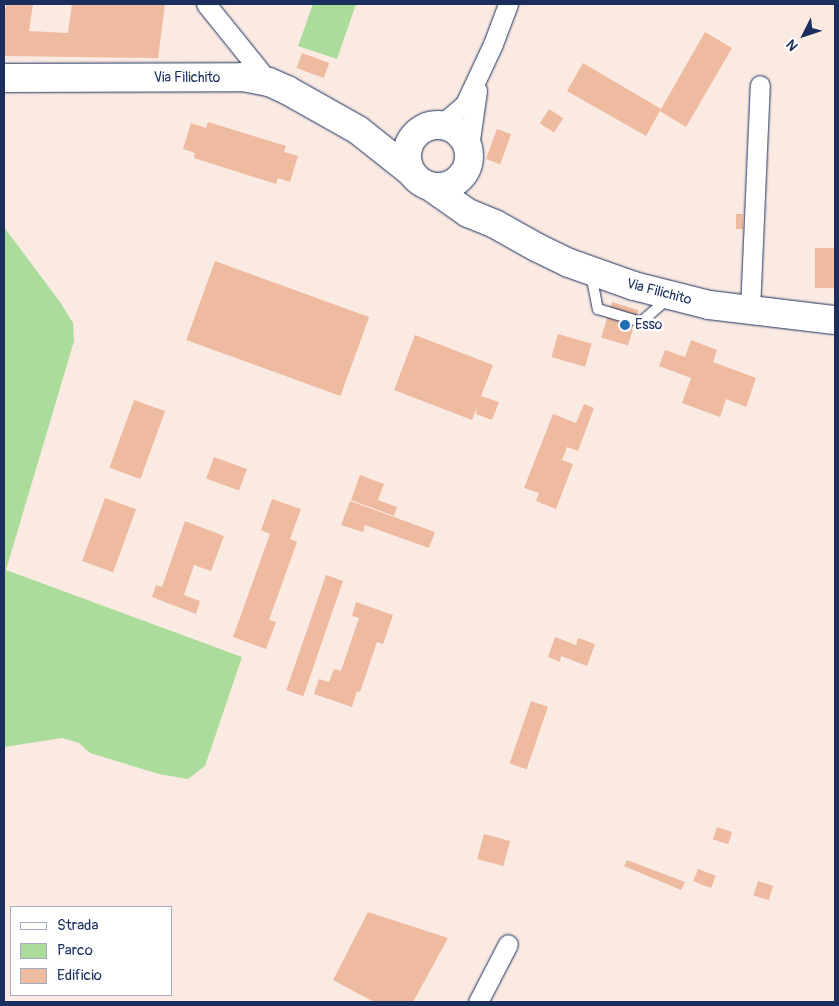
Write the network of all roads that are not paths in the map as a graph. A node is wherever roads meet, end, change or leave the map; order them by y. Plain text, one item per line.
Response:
1 (206, 4) edge
2 (508, 4) edge
3 (479, 77) junction
4 (4, 78) edge
5 (269, 82) junction
6 (760, 85) dead end
7 (430, 128) junction
8 (358, 130) junction
9 (468, 147) junction
10 (464, 174) junction
11 (421, 179) junction
12 (495, 224) junction
13 (750, 310) junction
14 (835, 320) edge
15 (508, 944) dead end
16 (478, 1002) edge

1 - 5 street
2 - 3 street
3 - 7 street
3 - 9 street
4 - 5 street, Via Filichito
5 - 8 street, Via Filichito
6 - 13 street
7 - 8 street, Via Filichito
7 - 9 street
7 - 11 street
8 - 11 street, Via Filichito
9 - 10 street
10 - 11 street
10 - 12 street, Via Filichito
11 - 12 street, Via Filichito
12 - 13 street, Via Filichito
13 - 14 street, Via Filichito
15 - 16 street

